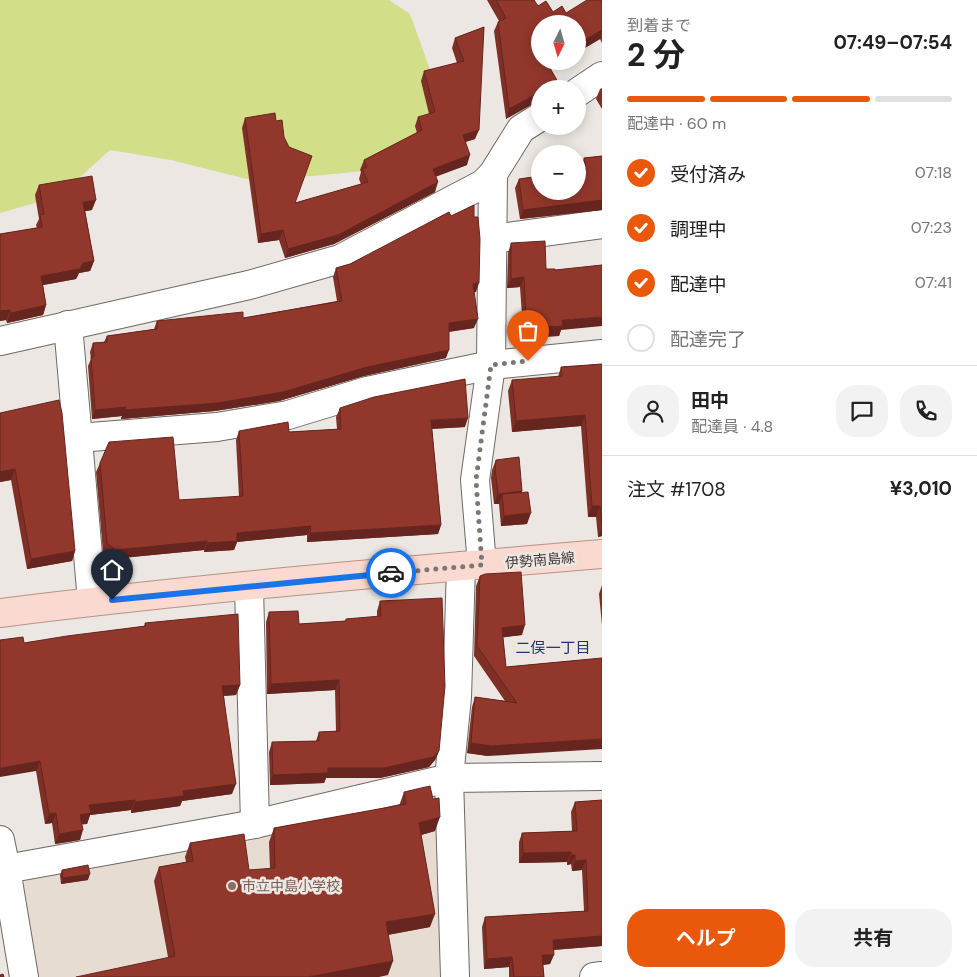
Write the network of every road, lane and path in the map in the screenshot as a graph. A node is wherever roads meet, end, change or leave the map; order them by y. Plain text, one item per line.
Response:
1 (602, 76) edge
2 (586, 87) edge
3 (531, 123) edge
4 (494, 174) junction
5 (602, 224) edge
6 (492, 239) junction
7 (68, 325) junction
8 (0, 341) edge
9 (602, 354) edge
10 (491, 365) junction
11 (78, 438) junction
12 (602, 554) edge
13 (472, 565) junction
14 (249, 587) junction
15 (92, 601) junction
16 (0, 613) edge
17 (602, 776) edge
18 (449, 778) junction
19 (255, 824) junction
20 (0, 840) edge
21 (6, 869) junction
22 (15, 965) edge
23 (602, 976) edge
24 (455, 977) edge
25 (594, 977) edge

1 - 2 street
3 - 4 street
4 - 6 street
4 - 7 street
5 - 6 street
6 - 10 street
7 - 8 street
7 - 11 street
9 - 10 street
10 - 11 street
10 - 13 street
11 - 15 street
12 - 13 main road, 伊勢南島線
13 - 14 main road, 伊勢南島線
13 - 18 street
14 - 15 main road, 伊勢南島線
14 - 19 street
15 - 16 main road, 伊勢南島線
17 - 18 street
18 - 19 street
18 - 24 street
19 - 21 street
20 - 21 street
21 - 22 street
23 - 25 street

